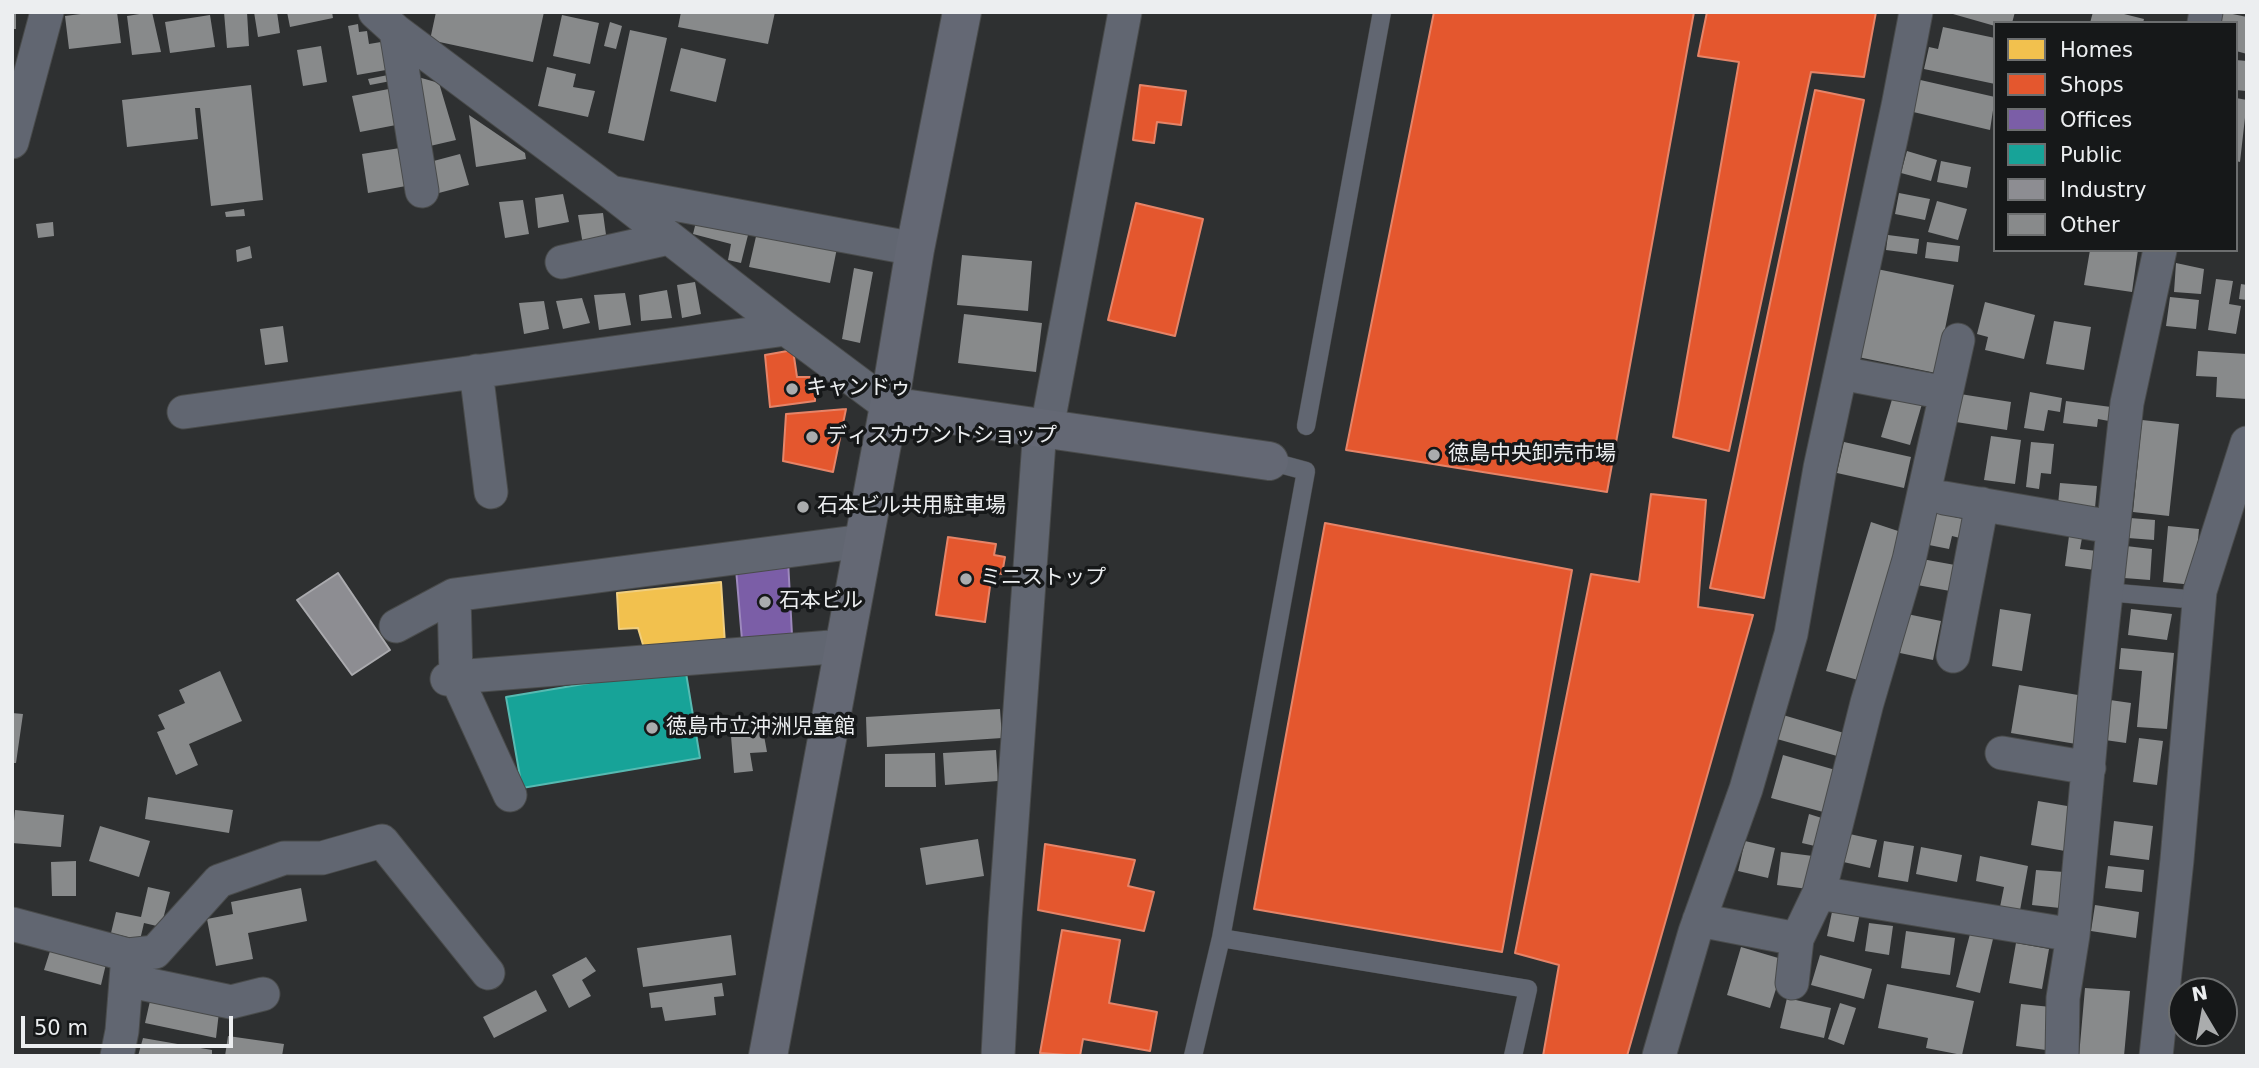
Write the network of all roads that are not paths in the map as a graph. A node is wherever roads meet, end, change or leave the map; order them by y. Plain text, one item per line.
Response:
1 (47, 12) edge
2 (962, 12) edge
3 (1125, 12) edge
4 (1382, 12) edge
5 (1916, 12) edge
6 (386, 21) edge
7 (12, 142) edge
8 (422, 191) dead end
9 (612, 192) junction
10 (669, 237) junction
11 (915, 249) junction
12 (2160, 252) edge
13 (562, 262) dead end
14 (786, 329) junction
15 (1958, 340) dead end
16 (476, 371) junction
17 (1841, 373) junction
18 (1947, 393) junction
19 (889, 406) junction
20 (184, 412) dead end
21 (1306, 426) dead end
22 (1044, 428) junction
23 (2247, 443) edge
24 (1269, 461) joint
25 (491, 492) dead end
26 (1944, 498) dead end
27 (1982, 504) junction
28 (2112, 527) junction
29 (863, 541) junction
30 (2106, 592) junction
31 (454, 595) junction
32 (2199, 600) junction
33 (396, 625) dead end
34 (844, 646) junction
35 (1953, 656) dead end
36 (452, 678) junction
37 (2002, 754) dead end
38 (2089, 768) junction
39 (510, 796) dead end
40 (1819, 893) junction
41 (1699, 920) junction
42 (12, 924) edge
43 (2073, 935) junction
44 (1221, 938) junction
45 (1797, 939) junction
46 (127, 967) junction
47 (488, 973) dead end
48 (1792, 983) dead end
49 (263, 994) dead end
50 (117, 1056) edge
51 (768, 1056) edge
52 (998, 1056) edge
53 (1194, 1056) edge
54 (1513, 1056) edge
55 (1658, 1056) edge
56 (2062, 1056) edge
57 (2156, 1056) edge

1 - 7 street
2 - 11 street
3 - 22 street
4 - 21 lane
5 - 17 street
6 - 8 street
6 - 9 street
9 - 10 street
9 - 11 street
10 - 13 street
10 - 14 street
11 - 19 street
12 - 28 street
14 - 16 street
14 - 19 street
15 - 18 street
16 - 20 street
16 - 25 street
17 - 18 street
17 - 41 street
18 - 40 street
19 - 22 street
19 - 29 street
22 - 24 street
22 - 52 street
23 - 32 street
24 - 44 lane
26 - 27 street
27 - 28 street
27 - 35 street
28 - 30 street
29 - 31 street
29 - 34 street
30 - 32 lane
30 - 38 street
31 - 33 street
31 - 36 street
32 - 57 street
34 - 36 street
34 - 51 street
36 - 39 street
37 - 38 street
38 - 43 street
40 - 43 street
40 - 45 street
41 - 45 street
41 - 55 street
42 - 46 street
43 - 56 street
44 - 53 lane
44 - 54 lane
45 - 48 street
46 - 47 street
46 - 49 street
46 - 50 street

